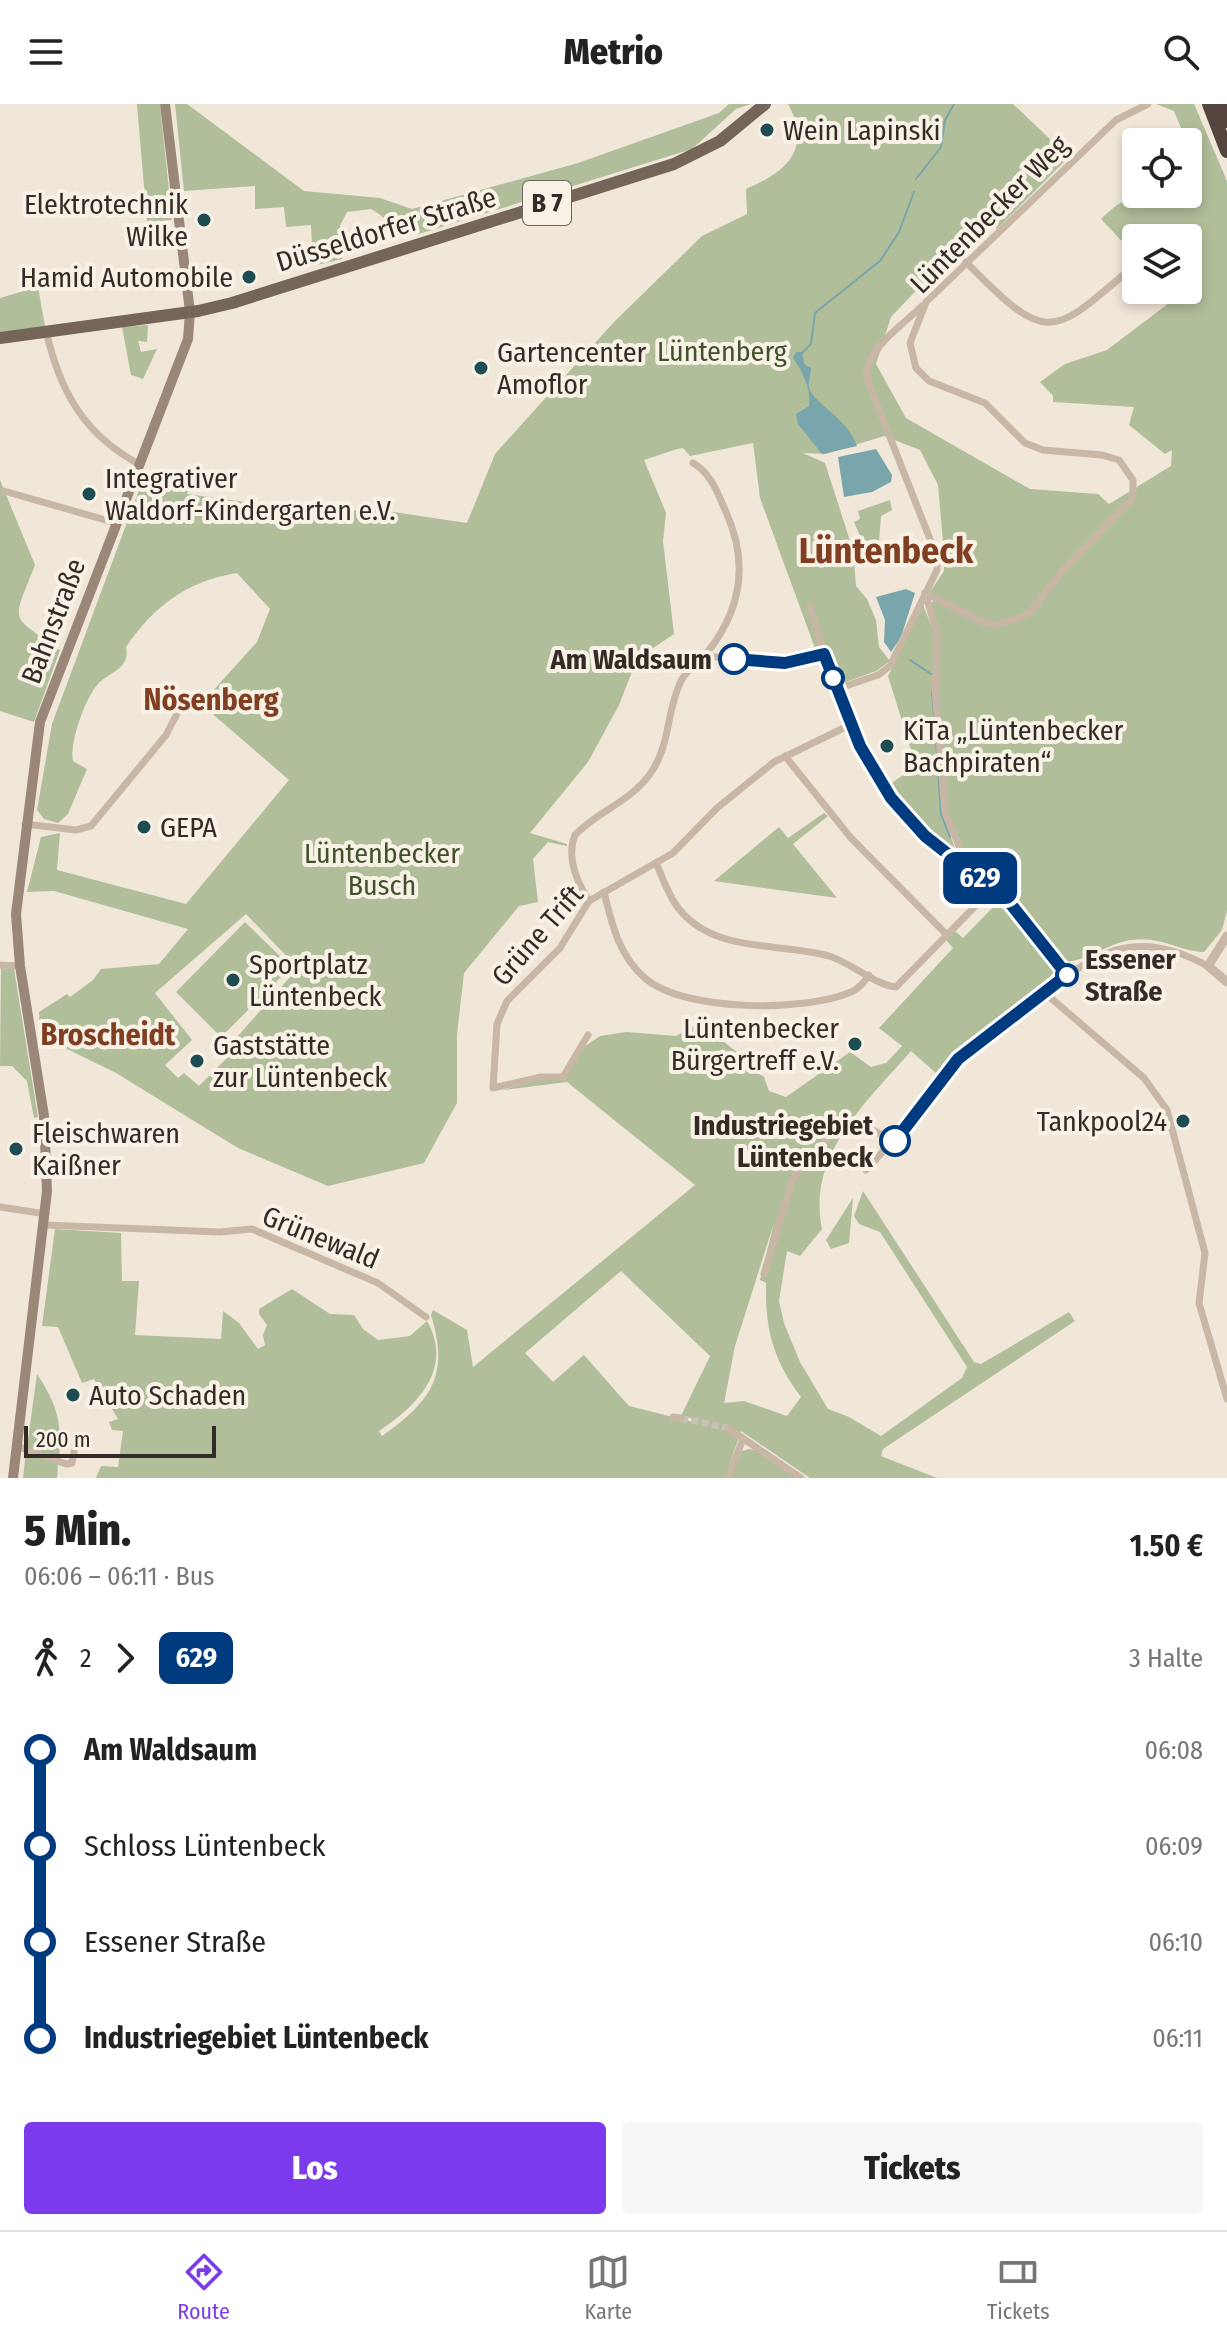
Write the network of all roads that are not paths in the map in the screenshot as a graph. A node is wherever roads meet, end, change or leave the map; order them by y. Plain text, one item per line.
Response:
1 (165, 104) edge
2 (765, 104) edge
3 (1148, 104) edge
4 (1209, 104) edge
5 (1220, 104) edge
6 (1227, 121) edge
7 (1227, 151) edge
8 (966, 262) junction
9 (1122, 276) edge
10 (926, 302) junction
11 (190, 312) junction
12 (46, 330) junction
13 (0, 338) edge
14 (693, 463) dead end
15 (139, 464) junction
16 (4, 491) dead end
17 (116, 523) junction
18 (925, 593) junction
19 (810, 607) dead end
20 (824, 654) junction
21 (705, 656) junction
22 (837, 689) junction
23 (183, 702) dead end
24 (850, 725) junction
25 (785, 756) junction
26 (25, 824) junction
27 (657, 865) junction
28 (968, 869) junction
29 (993, 888) junction
30 (604, 892) junction
31 (589, 901) junction
32 (1010, 903) tunnel mouth
33 (947, 935) junction
34 (1227, 936) edge
35 (1053, 956) tunnel mouth
36 (0, 965) edge
37 (20, 966) junction
38 (1208, 966) junction
39 (869, 975) junction
40 (1067, 975) junction
41 (1227, 982) edge
42 (1045, 993) junction
43 (588, 1035) dead end
44 (895, 1141) junction
45 (866, 1170) dead end
46 (0, 1207) edge
47 (45, 1219) junction
48 (764, 1274) dead end
49 (426, 1317) dead end
50 (1227, 1399) edge
51 (728, 1428) tunnel mouth
52 (743, 1439) junction
53 (17, 1446) junction
54 (74, 1452) dead end
55 (13, 1478) edge
56 (728, 1478) edge
57 (801, 1478) edge

1 - 11 main road, Bahnstraße
2 - 11 main road, Düsseldorfer Straße / B 7
3 - 8 street, Lüntenbecker Weg
4 - 7 highway
5 - 6 highway
8 - 9 street
8 - 10 street, Lüntenbecker Weg
10 - 18 street
10 - 18 street, Lüntenbecker Weg
11 - 12 main road, Düsseldorfer Straße / B 7
11 - 15 main road, Bahnstraße
12 - 13 main road, Düsseldorfer Straße / B 7
12 - 15 street
14 - 21 street
15 - 17 main road, Bahnstraße
16 - 17 street
17 - 26 main road, Bahnstraße
18 - 22 street
18 - 28 street
19 - 20 street
20 - 21 street
20 - 22 street
21 - 31 street
22 - 24 street
23 - 26 street
24 - 25 street, Grüne Trift
24 - 28 street
25 - 27 street, Grüne Trift
25 - 33 street
26 - 37 main road, Bahnstraße
27 - 30 street, Grüne Trift
27 - 39 street
28 - 29 street
29 - 32 street
29 - 33 street
30 - 31 street, Grüne Trift
30 - 39 street
31 - 43 street, Grüne Trift
33 - 39 street
34 - 38 street
35 - 40 street
36 - 37 street
37 - 47 main road, Bahnstraße
38 - 40 street
38 - 41 street
40 - 42 street
42 - 44 street
42 - 50 street
44 - 45 street
44 - 48 street
46 - 47 street
47 - 49 street, Grünewald
47 - 53 main road, Bahnstraße
51 - 52 street
52 - 56 street
52 - 57 street
53 - 54 street
53 - 55 main road, Bahnstraße

